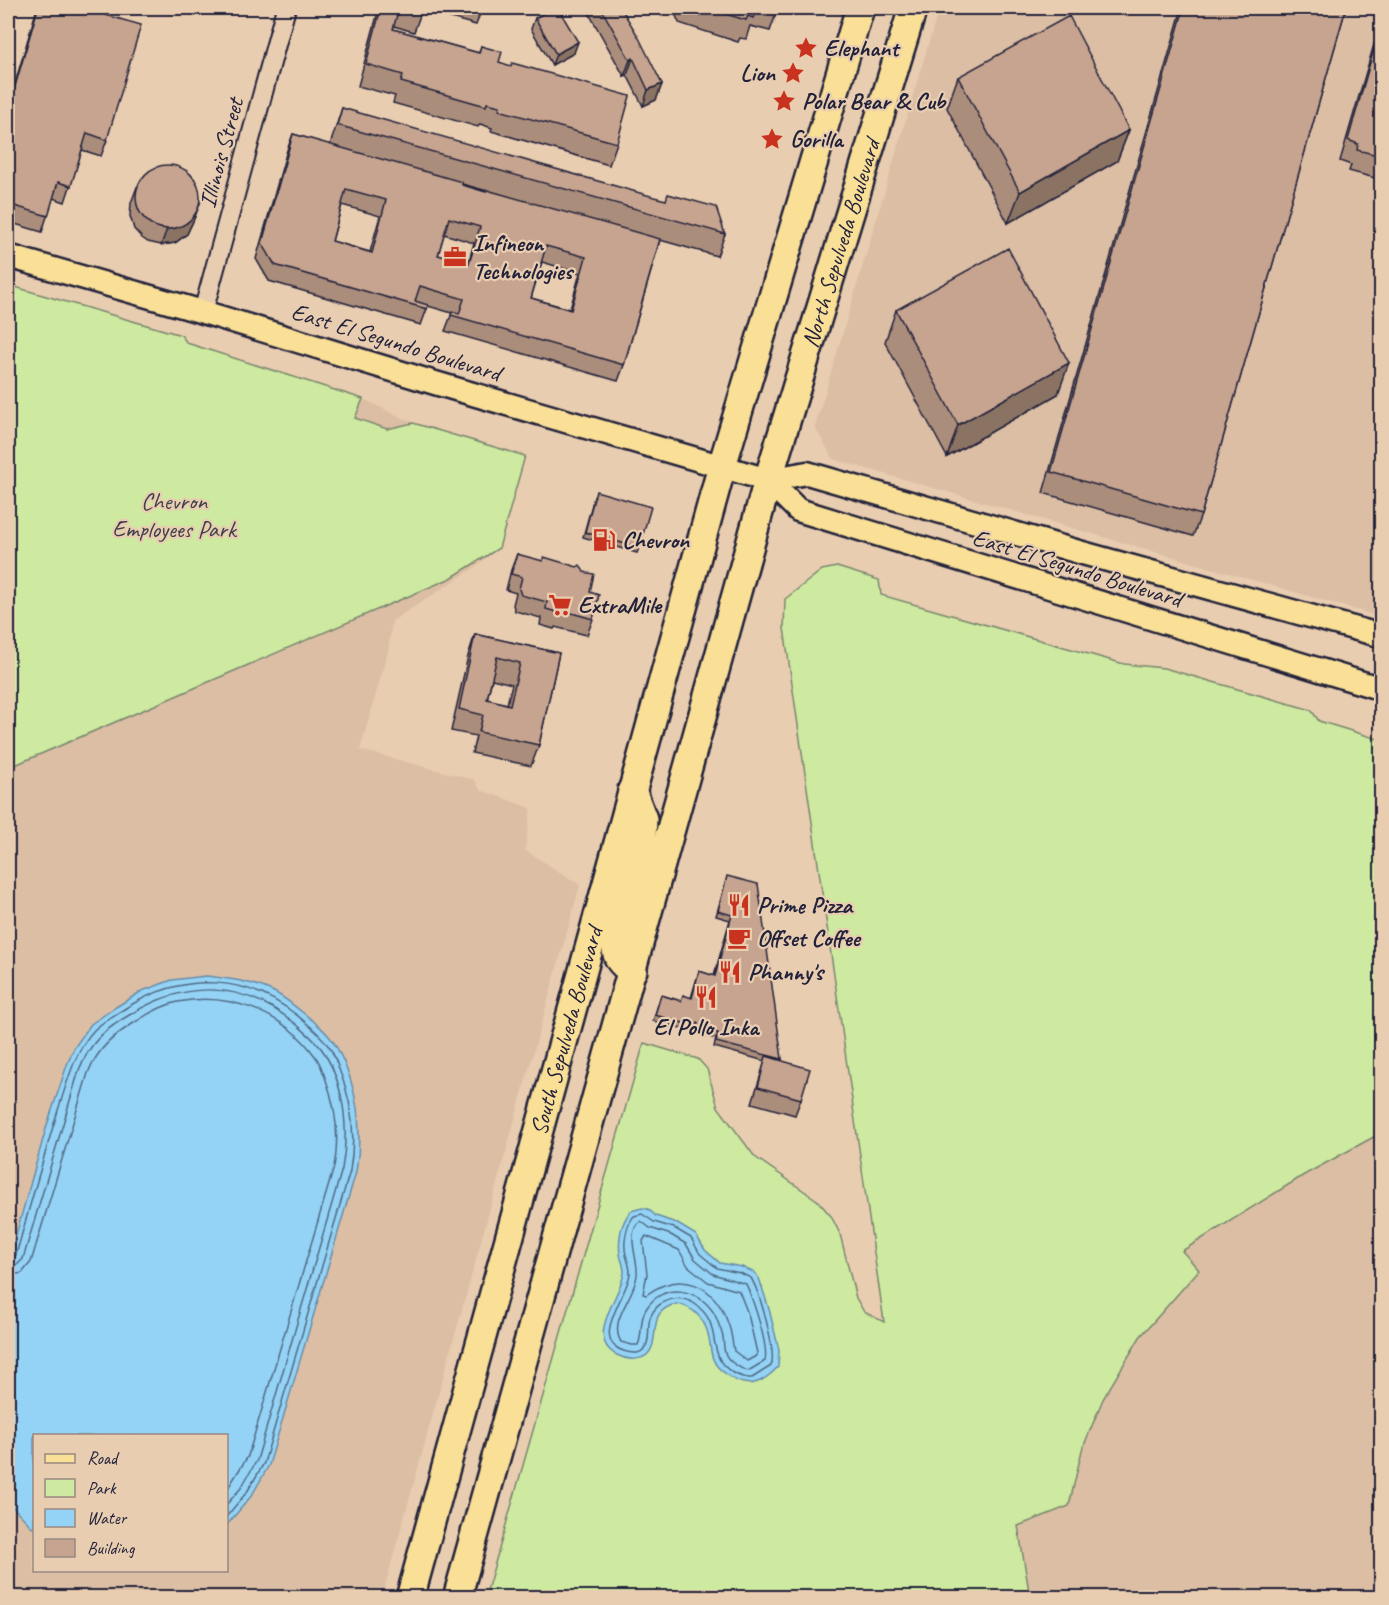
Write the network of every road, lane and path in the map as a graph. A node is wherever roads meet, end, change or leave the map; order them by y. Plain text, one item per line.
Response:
1 (286, 8) edge
2 (860, 8) edge
3 (913, 8) edge
4 (8, 256) edge
5 (203, 312) junction
6 (722, 466) junction
7 (768, 480) junction
8 (1382, 636) edge
9 (1382, 689) edge
10 (632, 790) junction
11 (633, 970) junction
12 (410, 1598) edge
13 (457, 1598) edge

1 - 5 street, Illinois Street
2 - 6 highway, North Sepulveda Boulevard
3 - 7 highway, North Sepulveda Boulevard
4 - 5 main road, East El Segundo Boulevard
5 - 6 main road, East El Segundo Boulevard
6 - 7 main road, East El Segundo Boulevard
6 - 10 highway, South Sepulveda Boulevard
7 - 8 main road, East El Segundo Boulevard
7 - 9 main road, East El Segundo Boulevard
7 - 11 highway, South Sepulveda Boulevard
10 - 11 highway
10 - 12 highway, South Sepulveda Boulevard
11 - 13 highway, South Sepulveda Boulevard

